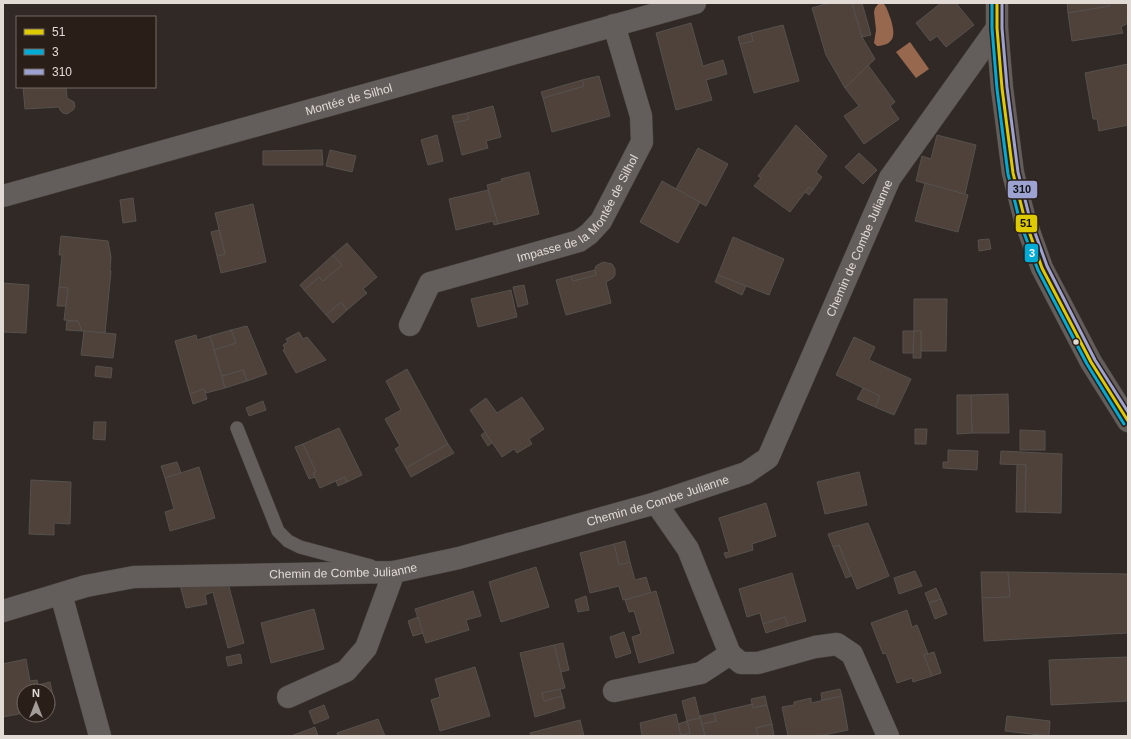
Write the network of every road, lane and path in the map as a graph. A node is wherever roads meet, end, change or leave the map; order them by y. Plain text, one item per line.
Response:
1 (694, 3) edge
2 (997, 3) edge
3 (614, 25) junction
4 (997, 28) junction
5 (3, 196) edge
6 (410, 325) dead end
7 (1128, 421) edge
8 (237, 428) dead end
9 (656, 504) junction
10 (394, 572) junction
11 (61, 594) junction
12 (3, 611) edge
13 (730, 654) junction
14 (614, 691) dead end
15 (288, 697) dead end
16 (100, 736) edge
17 (888, 736) edge

1 - 3 street, Montée de Silhol
2 - 4 street
3 - 5 street, Montée de Silhol
3 - 6 street, Impasse de la Montée de Silhol
4 - 7 street
4 - 9 street, Chemin de Combe Julianne
8 - 10 lane
9 - 10 street, Chemin de Combe Julianne
9 - 13 street
10 - 11 street, Chemin de Combe Julianne
10 - 15 street
11 - 12 street, Chemin de Combe Julianne
11 - 16 street
13 - 14 street
13 - 17 street

